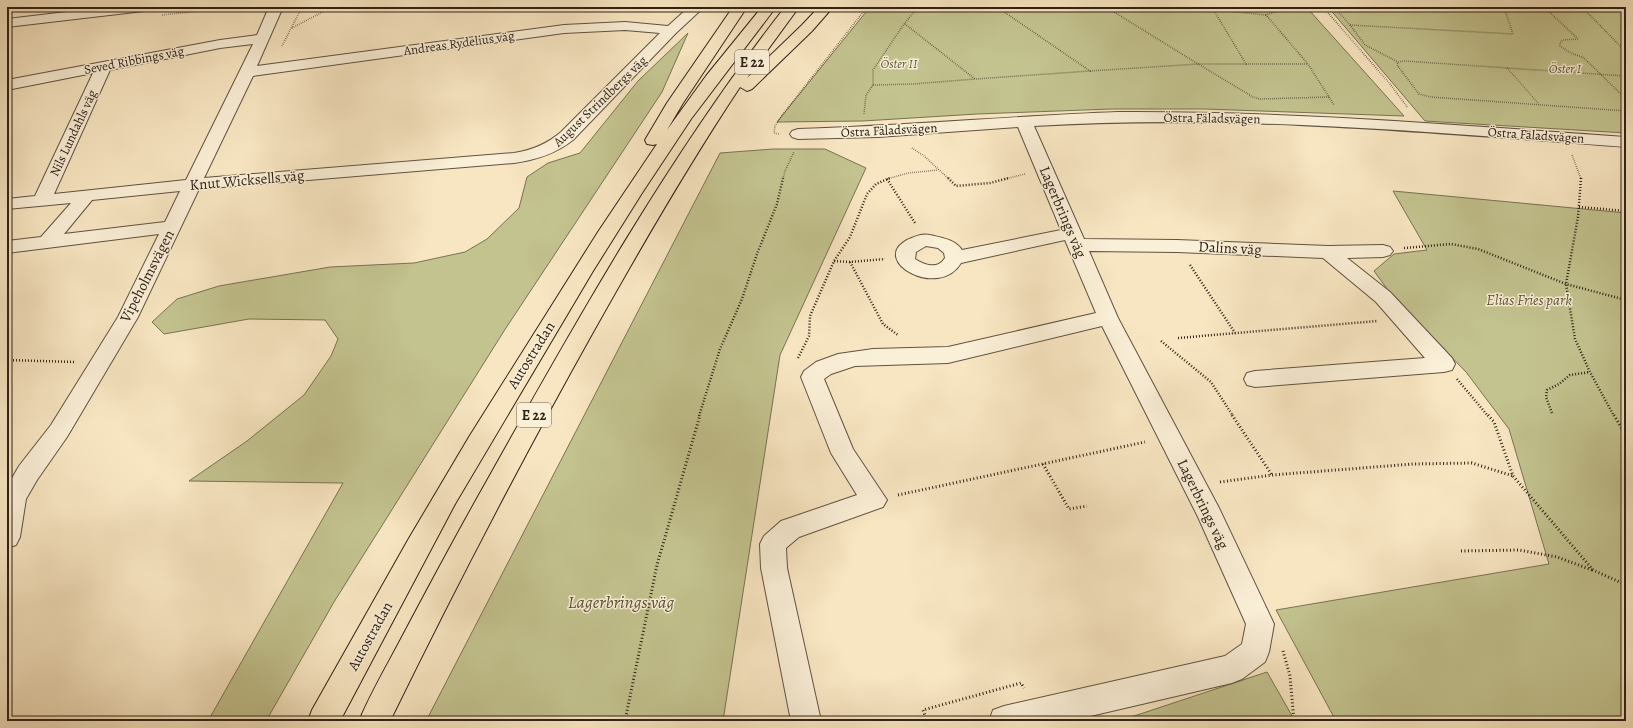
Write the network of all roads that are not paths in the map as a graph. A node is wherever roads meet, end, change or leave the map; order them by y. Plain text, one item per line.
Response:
1 (144, 7) edge
2 (276, 7) edge
3 (697, 7) edge
4 (740, 7) edge
5 (769, 7) edge
6 (792, 7) edge
7 (826, 7) edge
8 (7, 23) edge
9 (671, 30) junction
10 (262, 38) junction
11 (104, 66) junction
12 (247, 72) junction
13 (7, 85) edge
14 (712, 118) junction
15 (1024, 121) junction
16 (798, 134) road end
17 (1626, 142) edge
18 (487, 160) joint
19 (191, 185) junction
20 (87, 195) junction
21 (42, 200) junction
22 (7, 204) edge
23 (172, 227) junction
24 (1075, 239) junction
25 (48, 242) junction
26 (7, 247) edge
27 (1383, 251) road end
28 (1328, 252) junction
29 (955, 258) junction
30 (587, 262) junction
31 (1108, 318) junction
32 (1255, 379) dead end
33 (11, 498) edge
34 (7, 536) edge
35 (323, 721) edge
36 (374, 721) edge
37 (806, 721) edge
38 (1004, 721) edge

1 - 8 street
2 - 10 street, Vipeholmsvägen
3 - 9 street, August Strindbergs väg
4 - 30 highway
5 - 30 highway, Autostradan / E 22
6 - 14 highway, Autostradan / E 22
7 - 14 highway
9 - 12 street, Andreas Rydelius väg
9 - 18 street, August Strindbergs väg
10 - 11 street, Seved Ribbings väg
10 - 12 street, Vipeholmsvägen
11 - 13 street, Seved Ribbings väg
11 - 21 street, Nils Lundahls väg
12 - 19 street, Vipeholmsvägen
14 - 36 highway, Autostradan / E 22
15 - 16 street, Östra Fäladsvägen
15 - 17 street, Östra Fäladsvägen
15 - 24 street, Lagerbrings väg
18 - 19 street, Knut Wicksells väg
19 - 20 street, Knut Wicksells väg
19 - 23 street, Vipeholmsvägen
20 - 21 street, Knut Wicksells väg
20 - 25 street
21 - 22 street, Knut Wicksells väg
23 - 25 street
23 - 33 street, Vipeholmsvägen
24 - 28 street, Dalins väg
24 - 29 street, Dalins väg
24 - 31 street, Lagerbrings väg
25 - 26 street
27 - 28 street, Dalins väg
28 - 32 street
29 - 29 street
30 - 35 highway, Autostradan / E 22
31 - 37 street
31 - 38 street, Lagerbrings väg
33 - 34 street, Vipeholmsvägen

